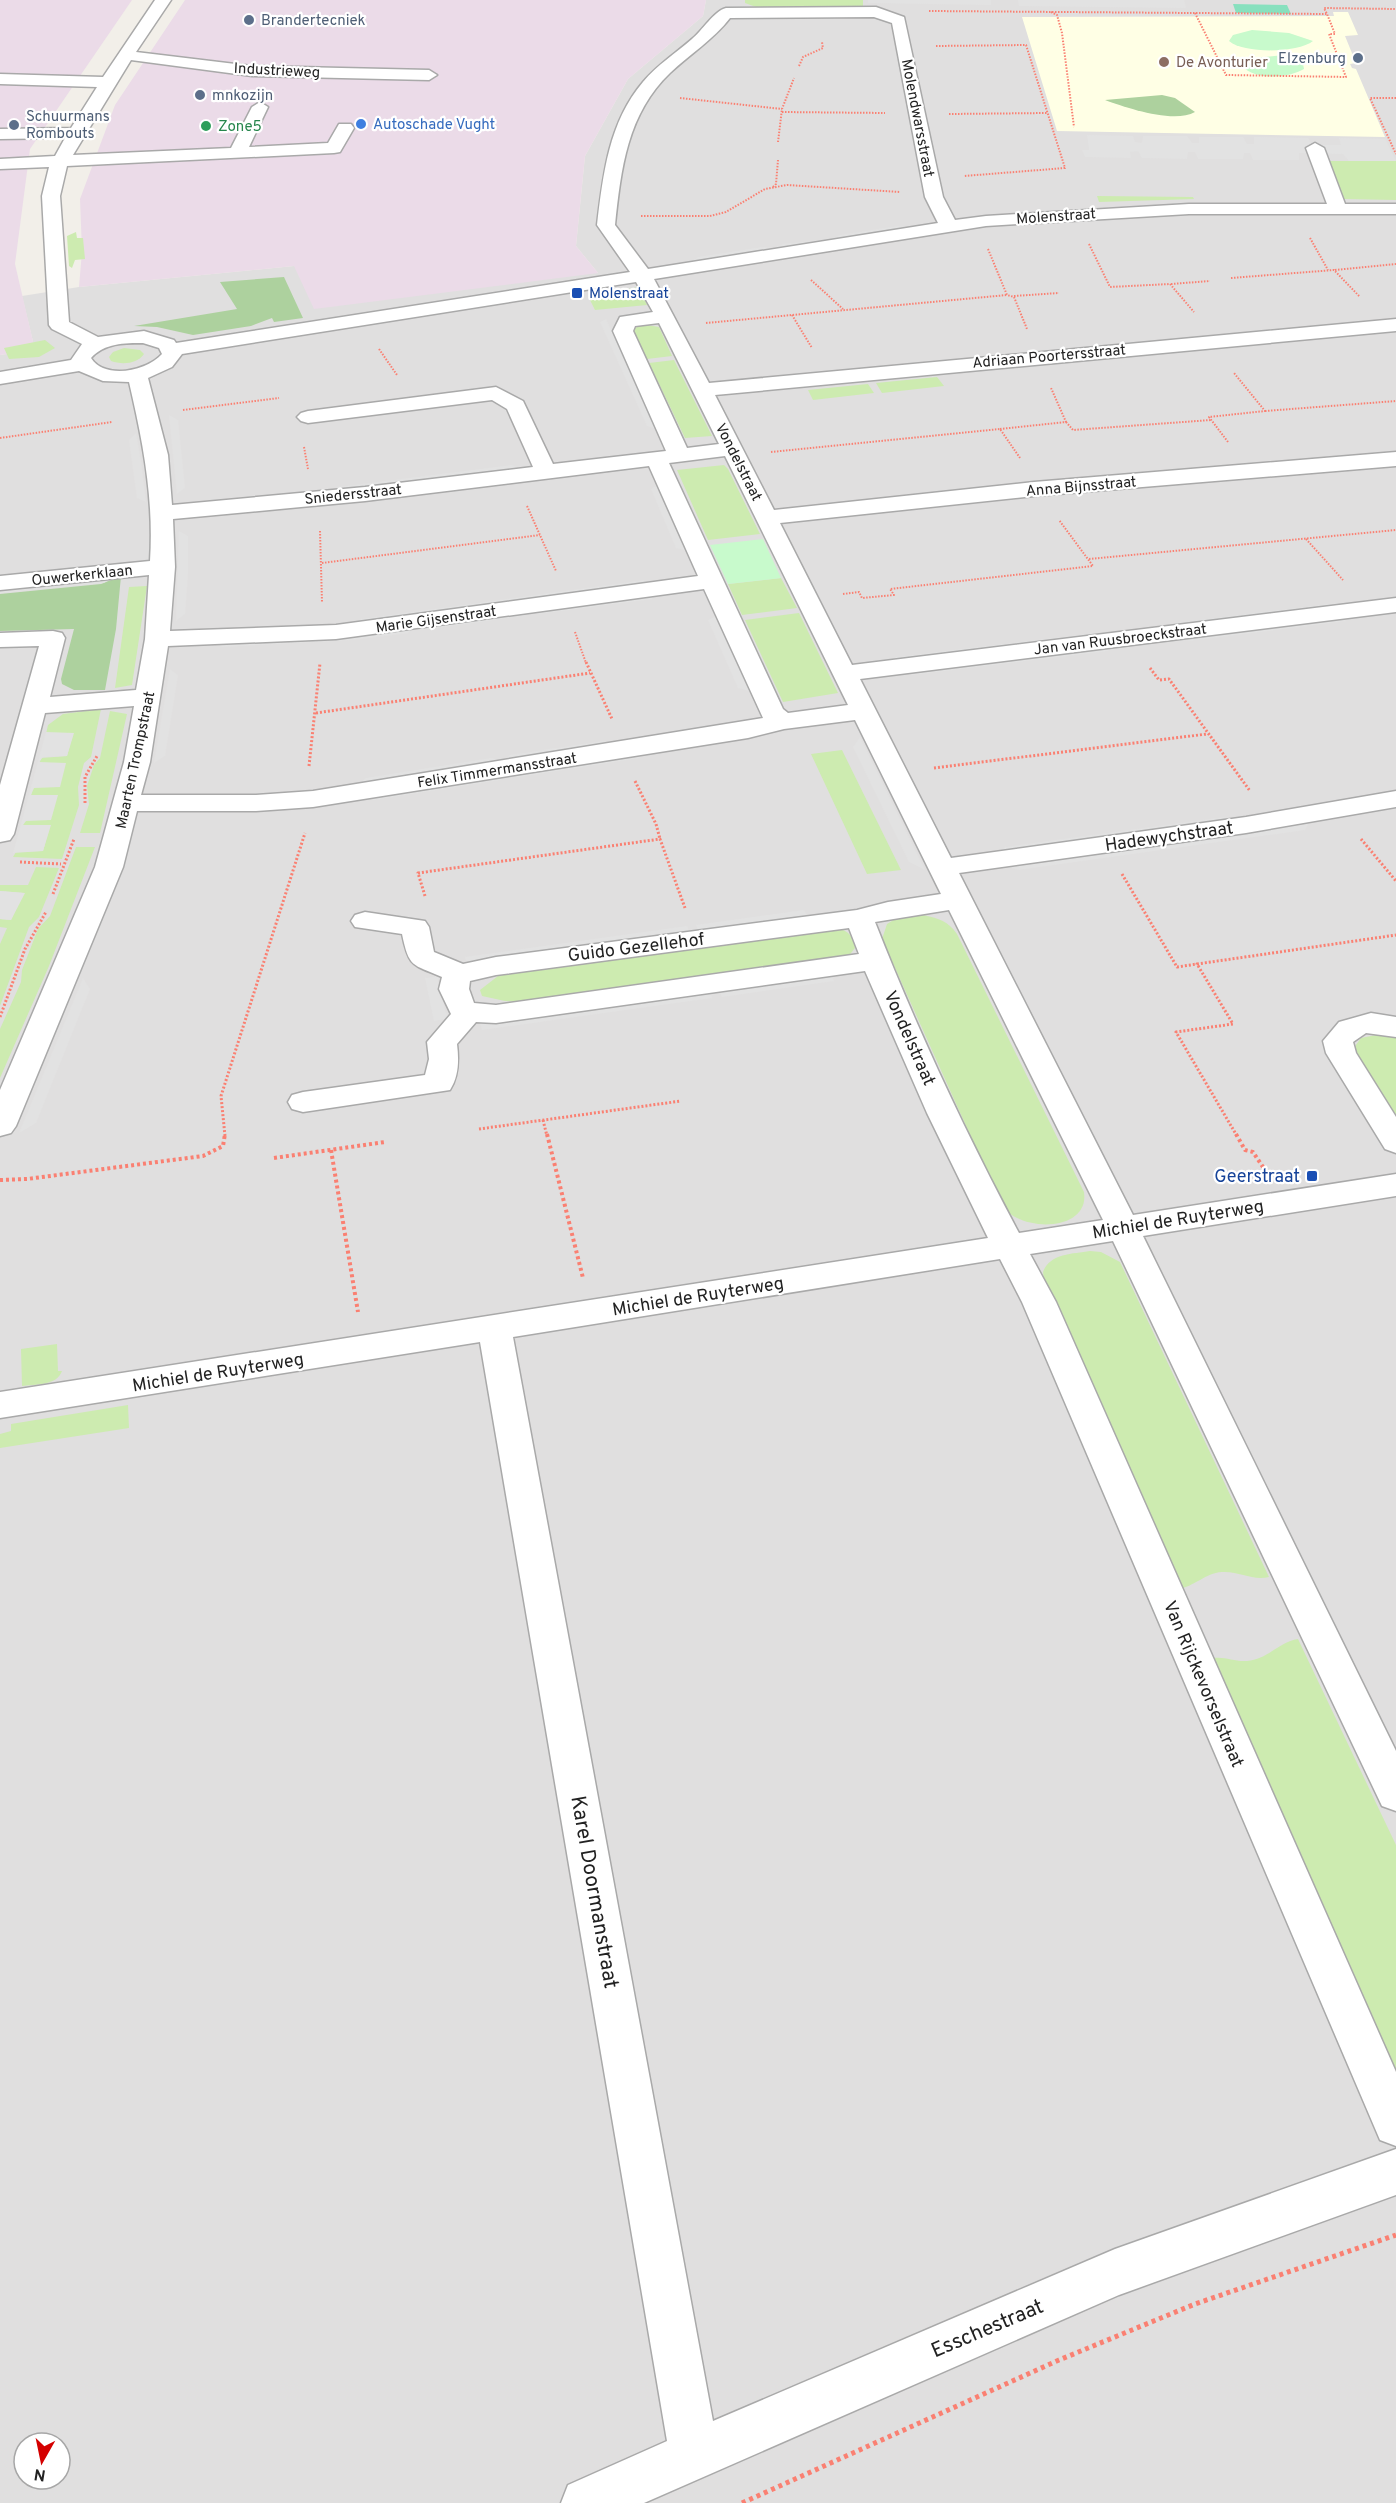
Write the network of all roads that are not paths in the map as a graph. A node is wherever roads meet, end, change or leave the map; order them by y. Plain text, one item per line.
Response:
1 (163, 0) edge
2 (725, 7) edge
3 (126, 55) junction
4 (77, 61) dead end
5 (429, 75) dead end
6 (0, 79) edge
7 (109, 82) junction
8 (59, 87) junction
9 (260, 107) dead end
10 (345, 129) dead end
11 (75, 133) junction
12 (0, 134) edge
13 (1315, 148) dead end
14 (237, 154) junction
15 (59, 161) junction
16 (0, 164) edge
17 (1338, 208) junction
18 (1396, 209) edge
19 (950, 226) junction
20 (643, 275) junction
21 (668, 321) junction
22 (1392, 325) edge
23 (97, 344) junction
24 (171, 350) junction
25 (83, 364) junction
26 (137, 374) junction
27 (0, 378) edge
28 (702, 390) junction
29 (308, 417) dead end
30 (734, 452) junction
31 (679, 455) junction
32 (656, 458) junction
33 (1396, 459) edge
34 (545, 470) junction
35 (162, 513) junction
36 (767, 518) junction
37 (163, 567) junction
38 (713, 581) junction
39 (0, 583) edge
40 (1396, 605) edge
41 (157, 639) junction
42 (0, 640) edge
43 (844, 674) junction
44 (149, 697) junction
45 (36, 706) junction
46 (864, 711) junction
47 (783, 721) junction
48 (1396, 799) edge
49 (127, 803) junction
50 (0, 834) edge
51 (942, 867) junction
52 (958, 900) junction
53 (859, 918) junction
54 (364, 921) dead end
55 (875, 961) junction
56 (460, 974) junction
57 (469, 1012) junction
58 (1396, 1027) edge
59 (303, 1102) dead end
60 (0, 1126) edge
61 (1396, 1142) edge
62 (1396, 1185) edge
63 (1123, 1228) junction
64 (1009, 1246) junction
65 (495, 1329) junction
66 (0, 1405) edge
67 (1396, 1793) edge
68 (1396, 2124) edge
69 (1396, 2172) edge
70 (694, 2455) junction
71 (586, 2503) edge

1 - 3 street
2 - 19 street, Molendwarsstraat
2 - 20 street, Vondelstraat
3 - 5 street, Industrieweg
3 - 7 street
4 - 8 street
6 - 8 street
7 - 8 street
7 - 11 street
9 - 14 street
10 - 14 street
11 - 12 street
11 - 15 street
13 - 17 street
14 - 15 street
15 - 16 street
15 - 23 street
17 - 18 street, Molenstraat
17 - 19 street, Molenstraat
19 - 20 street, Molenstraat
20 - 21 street, Vondelstraat
20 - 24 street, Molenstraat
21 - 28 street, Vondelstraat
21 - 31 street
22 - 28 street, Adriaan Poortersstraat
23 - 24 street
23 - 25 street
24 - 26 street
25 - 26 street
25 - 27 street
26 - 35 street, Maarten Trompstraat
28 - 30 street, Vondelstraat
29 - 34 street
30 - 31 street, Sniedersstraat
30 - 36 street, Vondelstraat
31 - 32 street, Sniedersstraat
32 - 34 street, Sniedersstraat
32 - 38 street
33 - 36 street, Anna Bijnsstraat
34 - 35 street, Sniedersstraat
35 - 37 street, Maarten Trompstraat
36 - 43 street, Vondelstraat
37 - 39 street, Ouwerkerklaan
37 - 41 street, Maarten Trompstraat
38 - 41 street, Marie Gijsenstraat
38 - 47 street
40 - 43 street, Jan van Ruusbroeckstraat
41 - 44 street, Maarten Trompstraat
42 - 45 street
43 - 46 street, Vondelstraat
44 - 45 street
44 - 49 street, Maarten Trompstraat
45 - 50 street
46 - 47 street, Felix Timmermansstraat
46 - 51 street, Vondelstraat
47 - 49 street, Felix Timmermansstraat
48 - 51 street, Hadewychstraat
49 - 60 street, Maarten Trompstraat
51 - 52 street, Vondelstraat
52 - 53 street
52 - 63 street, Vondelstraat
53 - 55 street, Vondelstraat
53 - 56 street, Guido Gezellehof
54 - 56 street
55 - 57 street
55 - 64 street, Vondelstraat
56 - 57 street
57 - 59 street
58 - 61 street
62 - 63 street, Michiel de Ruyterweg
63 - 64 street, Michiel de Ruyterweg
63 - 67 street
64 - 65 street, Michiel de Ruyterweg
64 - 68 street, Van Rijckevorselstraat
65 - 66 street, Michiel de Ruyterweg
65 - 70 street, Karel Doormanstraat
69 - 70 street, Esschestraat
70 - 71 street, Esschestraat

